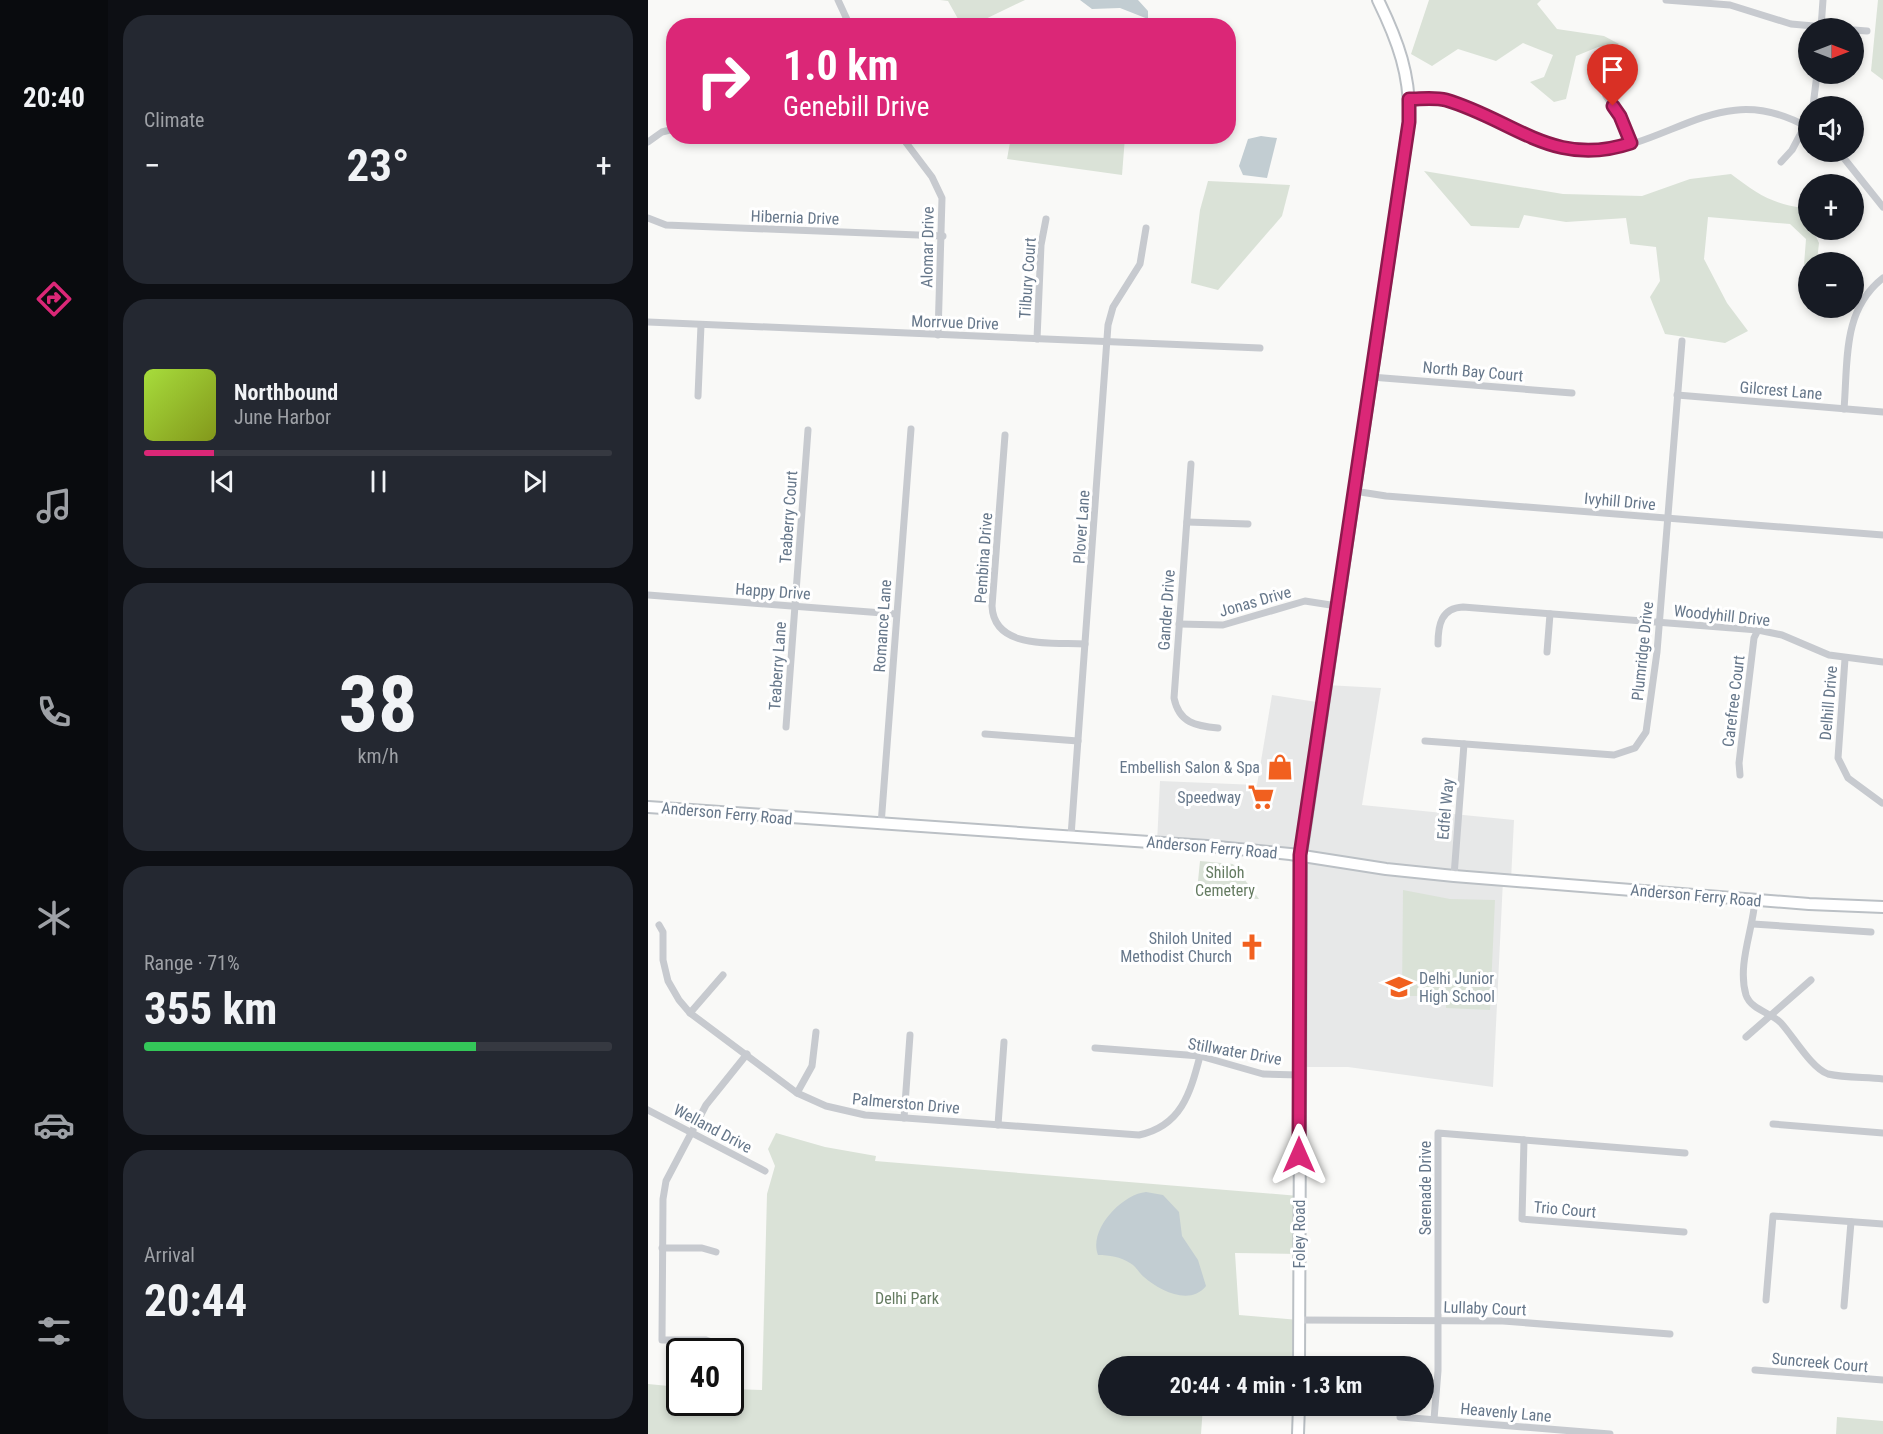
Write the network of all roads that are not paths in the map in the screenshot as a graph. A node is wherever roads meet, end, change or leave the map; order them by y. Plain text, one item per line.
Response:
1 (838, 0) edge
2 (1378, 0) edge
3 (1666, 0) edge
4 (1823, 0) edge
5 (846, 18) edge
6 (1822, 18) edge
7 (1798, 25) edge
8 (1864, 31) edge
9 (1867, 31) dead end
10 (1606, 96) dead end
11 (1409, 99) junction
12 (1798, 123) edge
13 (666, 131) edge
14 (1798, 141) edge
15 (648, 142) edge
16 (1631, 143) junction
17 (907, 144) edge
18 (1781, 162) dead end
19 (1847, 162) edge
20 (1883, 207) edge
21 (648, 218) edge
22 (1046, 219) dead end
23 (1146, 228) dead end
24 (942, 236) junction
25 (1883, 278) edge
26 (648, 322) edge
27 (701, 325) junction
28 (938, 335) junction
29 (1037, 339) junction
30 (1682, 341) dead end
31 (1107, 342) junction
32 (1260, 348) dead end
33 (1371, 377) junction
34 (1572, 393) dead end
35 (1677, 395) junction
36 (698, 396) dead end
37 (1844, 409) junction
38 (1883, 412) edge
39 (910, 429) dead end
40 (808, 430) dead end
41 (1005, 435) dead end
42 (1191, 464) dead end
43 (1354, 491) junction
44 (1668, 518) junction
45 (1187, 522) junction
46 (1248, 524) dead end
47 (1883, 535) edge
48 (648, 595) edge
49 (795, 606) junction
50 (1337, 606) junction
51 (896, 614) junction
52 (1550, 614) junction
53 (1660, 623) junction
54 (1179, 624) junction
55 (1758, 630) junction
56 (1085, 644) junction
57 (1438, 644) dead end
58 (1547, 652) dead end
59 (1845, 659) junction
60 (1883, 662) edge
61 (786, 727) dead end
62 (1218, 728) dead end
63 (986, 734) dead end
64 (1078, 741) junction
65 (1425, 741) dead end
66 (1464, 744) junction
67 (1740, 775) dead end
68 (1882, 803) edge
69 (648, 807) edge
70 (880, 825) junction
71 (1071, 836) junction
72 (1300, 855) junction
73 (1454, 876) junction
74 (1755, 900) junction
75 (1883, 907) edge
76 (1753, 924) junction
77 (659, 925) dead end
78 (1871, 932) dead end
79 (723, 975) dead end
80 (1811, 981) dead end
81 (690, 1013) junction
82 (1771, 1015) junction
83 (816, 1032) dead end
84 (910, 1035) dead end
85 (1746, 1037) dead end
86 (1004, 1042) dead end
87 (1095, 1048) dead end
88 (747, 1054) junction
89 (1200, 1056) junction
90 (1299, 1074) junction
91 (1883, 1078) edge
92 (797, 1093) junction
93 (648, 1110) edge
94 (904, 1118) junction
95 (1773, 1124) dead end
96 (998, 1125) junction
97 (691, 1132) junction
98 (1883, 1133) edge
99 (1524, 1140) junction
100 (1685, 1154) dead end
101 (765, 1171) dead end
102 (1851, 1222) junction
103 (1883, 1224) edge
104 (1684, 1232) dead end
105 (662, 1248) junction
106 (716, 1252) dead end
107 (1766, 1300) dead end
108 (1844, 1306) dead end
109 (1299, 1320) junction
110 (1439, 1320) junction
111 (1670, 1334) dead end
112 (666, 1340) edge
113 (1299, 1356) edge
114 (1755, 1370) dead end
115 (1883, 1380) edge
116 (1299, 1416) edge
117 (1400, 1417) dead end
118 (1434, 1419) junction
119 (1299, 1434) edge
120 (1610, 1434) edge

1 - 5 street
2 - 11 street, Foley Road
3 - 7 street
4 - 6 street
8 - 9 street
10 - 16 street
11 - 16 street
11 - 33 street, Foley Road
12 - 16 street
13 - 15 street
14 - 18 street
17 - 24 street, Alomar Drive
19 - 20 street
21 - 24 street, Hibernia Drive
22 - 29 street, Tilbury Court
23 - 31 street, Plover Lane
24 - 28 street, Alomar Drive
25 - 37 street
26 - 27 street, Morrvue Drive
27 - 28 street, Morrvue Drive
27 - 36 street
28 - 29 street, Morrvue Drive
29 - 31 street, Morrvue Drive
30 - 35 street, Plumridge Drive
31 - 32 street, Morrvue Drive
31 - 56 street, Plover Lane
33 - 34 street, North Bay Court
33 - 43 street, Foley Road
35 - 37 street, Gilcrest Lane
35 - 44 street, Plumridge Drive
37 - 38 street, Gilcrest Lane
39 - 51 street, Romance Lane
40 - 49 street, Teaberry Court
41 - 56 street, Pembina Drive
42 - 45 street, Gander Drive
43 - 44 street, Ivyhill Drive
43 - 50 street, Foley Road
44 - 47 street, Ivyhill Drive
44 - 53 street, Plumridge Drive
45 - 46 street
45 - 54 street, Gander Drive
48 - 49 street, Happy Drive
49 - 51 street, Happy Drive
49 - 61 street, Teaberry Lane
50 - 54 street, Jonas Drive
50 - 72 street, Foley Road
51 - 70 street, Romance Lane
52 - 53 street, Woodyhill Drive
52 - 57 street, Woodyhill Drive
52 - 58 street
53 - 55 street, Woodyhill Drive
53 - 66 street, Plumridge Drive
54 - 62 street, Gander Drive
55 - 59 street, Woodyhill Drive
55 - 67 street, Carefree Court
56 - 64 street, Plover Lane
59 - 60 street, Woodyhill Drive
59 - 68 street, Delhill Drive
63 - 64 street
64 - 71 street, Plover Lane
65 - 66 street, Plumridge Drive
66 - 73 street, Edfel Way
69 - 70 street, Anderson Ferry Road
70 - 71 street, Anderson Ferry Road
71 - 72 street, Anderson Ferry Road
72 - 73 street, Anderson Ferry Road
72 - 90 street, Foley Road
73 - 74 street, Anderson Ferry Road
74 - 75 street, Anderson Ferry Road
74 - 76 street
76 - 78 street
76 - 82 street
77 - 81 street, Palmerston Drive
79 - 81 street
80 - 82 street
81 - 88 street, Palmerston Drive
82 - 85 street
82 - 91 street
83 - 92 street
84 - 94 street
86 - 96 street
87 - 89 street, Stillwater Drive
88 - 92 street, Palmerston Drive
88 - 97 street
89 - 90 street, Stillwater Drive
89 - 96 street, Palmerston Drive
90 - 109 street, Foley Road
92 - 94 street, Palmerston Drive
93 - 97 street, Welland Drive
94 - 96 street, Palmerston Drive
95 - 98 street
97 - 101 street, Welland Drive
97 - 105 street
99 - 100 street, Serenade Drive
99 - 104 street, Trio Court
99 - 110 street, Serenade Drive
102 - 103 street
102 - 107 street
102 - 108 street
105 - 106 street
105 - 112 street
109 - 110 street, Lullaby Court
109 - 113 street, Foley Road
110 - 111 street, Lullaby Court
110 - 118 street, Serenade Drive
114 - 115 street, Suncreek Court
116 - 119 street
117 - 118 street, Heavenly Lane
118 - 120 street, Heavenly Lane

